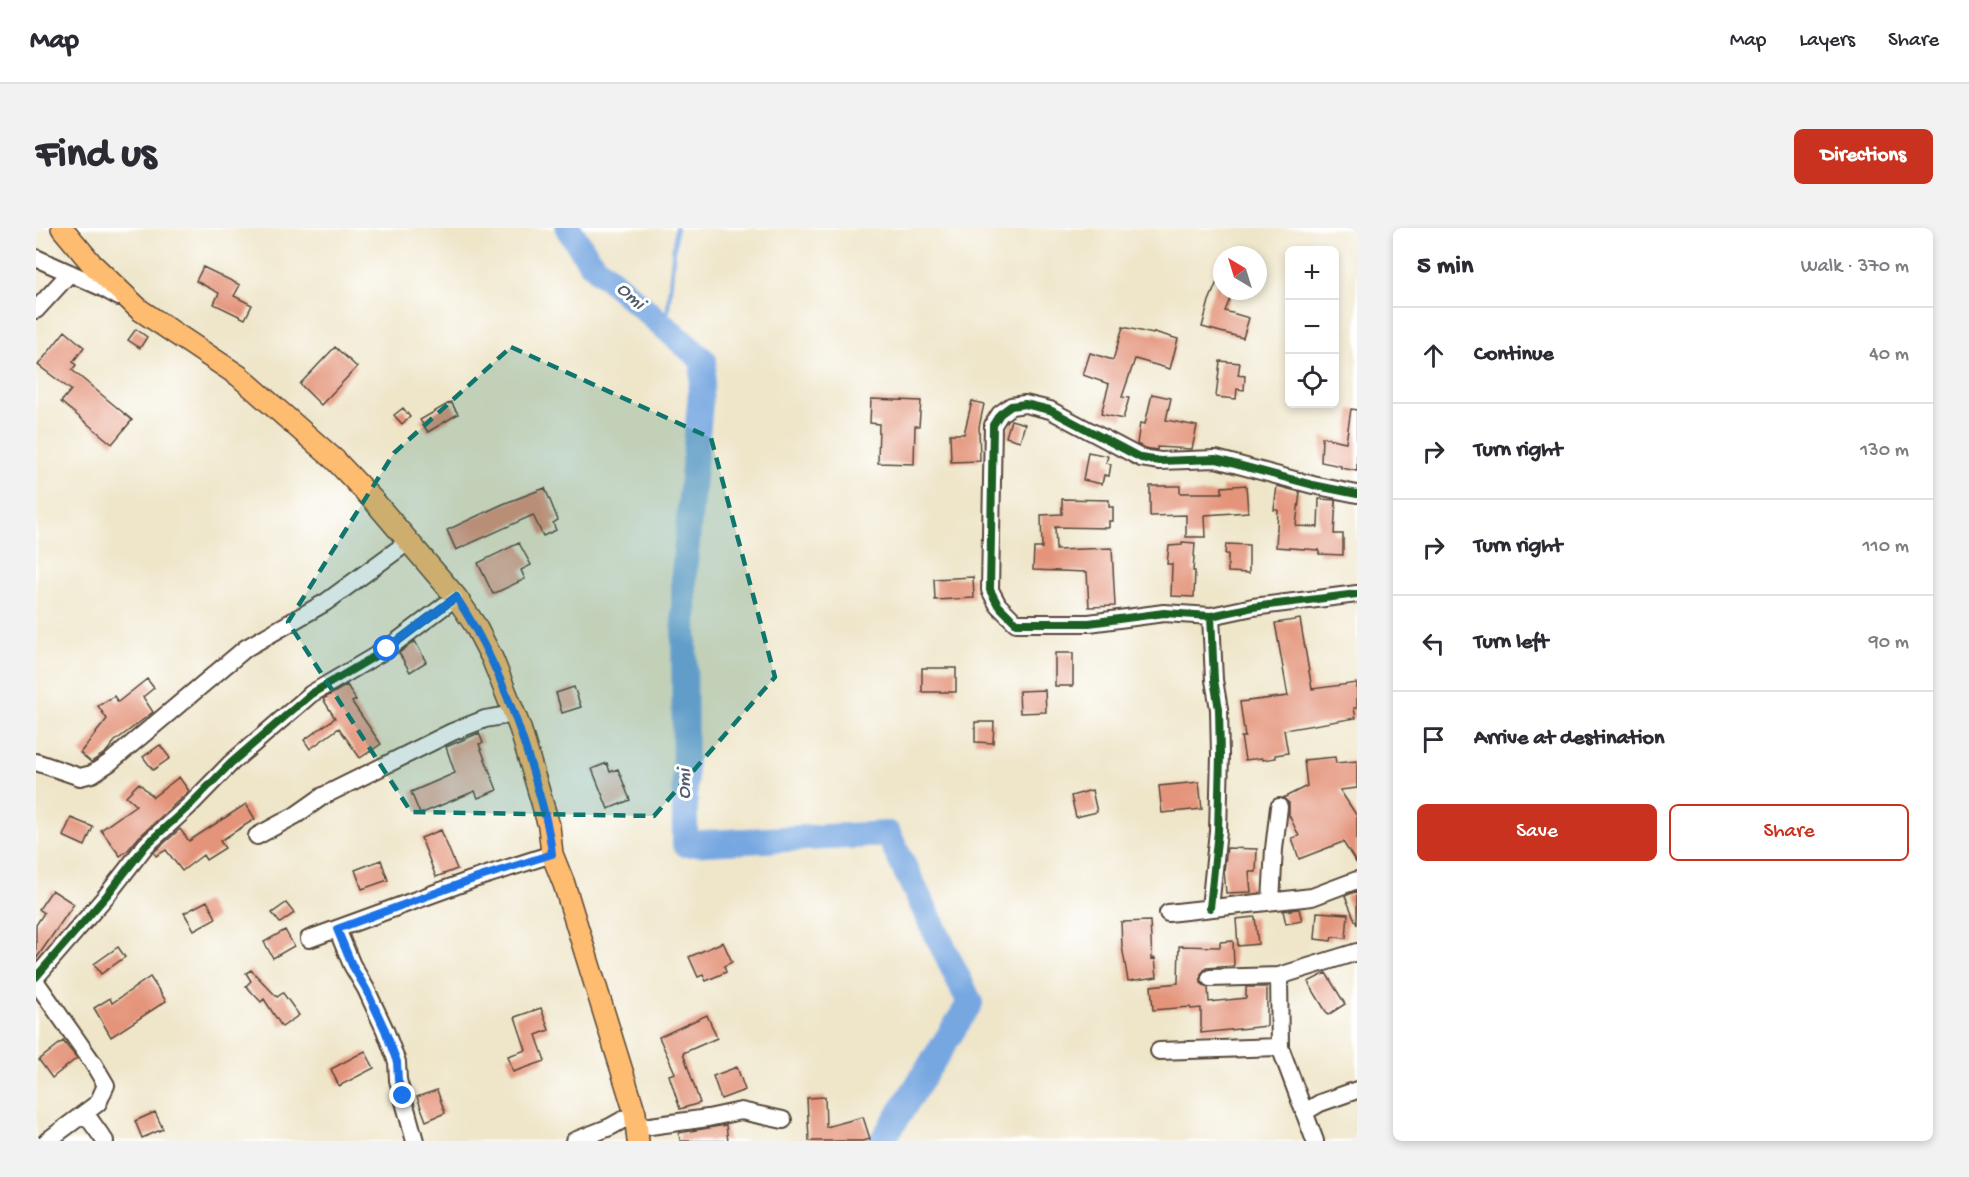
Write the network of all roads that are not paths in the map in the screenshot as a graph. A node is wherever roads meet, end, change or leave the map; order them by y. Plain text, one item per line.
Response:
1 (62, 228) edge
2 (36, 258) edge
3 (70, 273) junction
4 (36, 310) edge
5 (140, 310) junction
6 (1357, 494) edge
7 (408, 542) junction
8 (1357, 594) edge
9 (456, 597) junction
10 (1210, 616) junction
11 (514, 714) junction
12 (36, 762) edge
13 (1279, 807) dead end
14 (257, 836) dead end
15 (552, 854) junction
16 (1357, 880) edge
17 (1271, 902) junction
18 (1210, 908) junction
19 (1168, 913) dead end
20 (337, 929) junction
21 (309, 939) dead end
22 (1357, 951) edge
23 (1279, 976) junction
24 (36, 977) edge
25 (1210, 978) dead end
26 (36, 982) edge
27 (1280, 1047) junction
28 (1159, 1051) dead end
29 (1357, 1090) edge
30 (1305, 1112) junction
31 (85, 1113) junction
32 (783, 1120) dead end
33 (636, 1127) edge
34 (47, 1141) edge
35 (105, 1141) edge
36 (415, 1141) edge
37 (574, 1141) edge
38 (1314, 1141) edge

1 - 5 main road
2 - 3 street
3 - 4 street
3 - 5 street
5 - 7 main road
6 - 10 street
7 - 9 main road
7 - 12 street
8 - 10 street
9 - 11 main road
9 - 24 street
10 - 18 street
11 - 14 street
11 - 15 main road
13 - 17 street
15 - 20 street
15 - 33 main road
16 - 17 street
17 - 18 street
18 - 19 street
20 - 21 street
20 - 36 street
22 - 23 street
23 - 25 street
23 - 27 street
26 - 31 street
27 - 28 street
27 - 30 street
29 - 30 street
30 - 38 street
31 - 34 street
31 - 35 street
32 - 33 street
33 - 37 street

